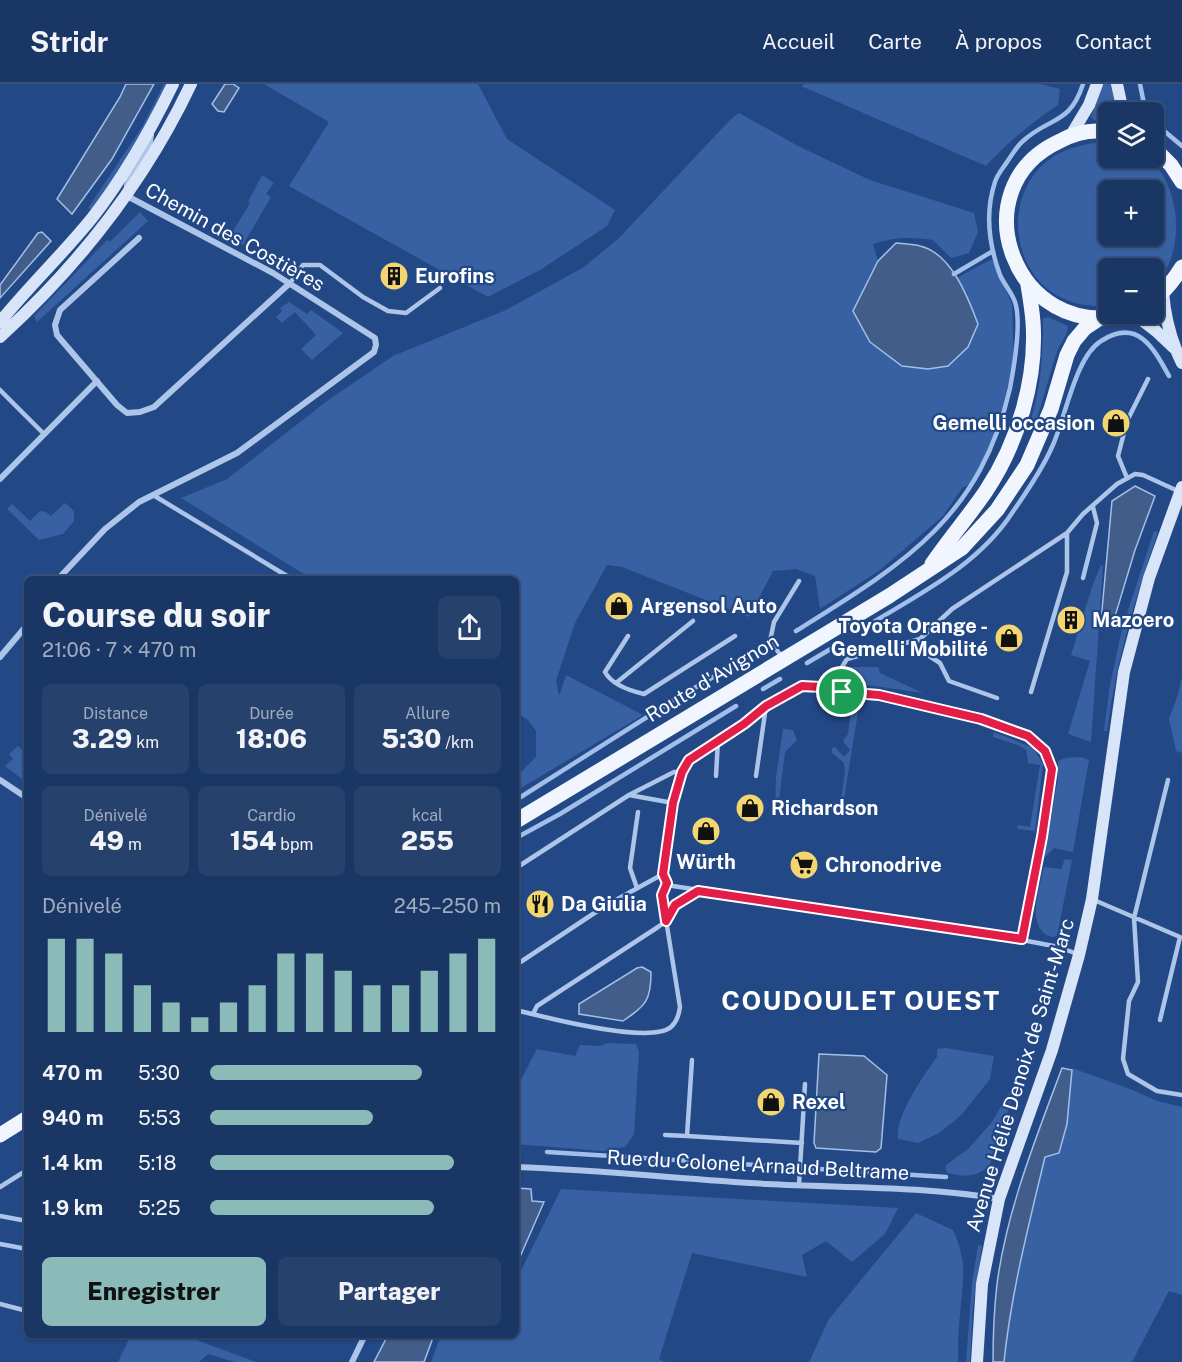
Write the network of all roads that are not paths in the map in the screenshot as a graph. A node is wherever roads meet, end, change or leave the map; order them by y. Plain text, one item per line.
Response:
1 (173, 84) edge
2 (192, 84) edge
3 (1097, 84) edge
4 (1117, 84) edge
5 (1121, 102) edge
6 (152, 127) junction
7 (1098, 132) edge
8 (1071, 135) junction
9 (1164, 158) edge
10 (1181, 179) edge
11 (127, 196) junction
12 (100, 206) junction
13 (139, 238) dead end
14 (92, 241) junction
15 (67, 246) junction
16 (1182, 267) edge
17 (291, 283) junction
18 (1028, 285) junction
19 (440, 288) dead end
20 (1164, 290) edge
21 (1164, 313) edge
22 (1098, 318) edge
23 (1098, 319) edge
24 (0, 322) edge
25 (1147, 324) edge
26 (0, 337) edge
27 (1174, 348) junction
28 (1182, 363) edge
29 (1149, 380) dead end
30 (97, 381) junction
31 (0, 390) edge
32 (44, 434) junction
33 (1127, 478) junction
34 (0, 479) edge
35 (1181, 489) edge
36 (153, 495) junction
37 (1094, 507) junction
38 (1067, 533) junction
39 (928, 570) junction
40 (61, 576) edge
41 (287, 576) edge
42 (1083, 578) dead end
43 (799, 581) dead end
44 (693, 621) dead end
45 (24, 629) edge
46 (628, 636) dead end
47 (735, 636) dead end
48 (920, 639) junction
49 (0, 657) edge
50 (784, 659) junction
51 (616, 683) junction
52 (842, 692) junction
53 (1031, 692) dead end
54 (997, 698) dead end
55 (766, 706) junction
56 (718, 740) junction
57 (682, 772) junction
58 (716, 776) dead end
59 (756, 776) dead end
60 (0, 780) edge
61 (1168, 780) dead end
62 (629, 795) junction
63 (24, 796) edge
64 (673, 803) junction
65 (638, 812) dead end
66 (519, 819) edge
67 (519, 866) edge
68 (663, 874) junction
69 (667, 883) junction
70 (637, 888) junction
71 (698, 891) junction
72 (1092, 899) junction
73 (1134, 918) junction
74 (666, 921) junction
75 (1181, 938) edge
76 (1022, 939) junction
77 (1079, 955) junction
78 (519, 963) edge
79 (519, 1010) edge
80 (533, 1014) junction
81 (1160, 1020) dead end
82 (692, 1060) dead end
83 (805, 1084) dead end
84 (1182, 1095) edge
85 (24, 1120) edge
86 (0, 1135) edge
87 (665, 1135) dead end
88 (687, 1136) junction
89 (802, 1143) junction
90 (519, 1167) edge
91 (24, 1172) edge
92 (799, 1185) junction
93 (0, 1187) edge
94 (999, 1199) junction
95 (0, 1216) edge
96 (24, 1220) edge
97 (0, 1244) edge
98 (24, 1248) edge
99 (0, 1304) edge
100 (24, 1310) edge
101 (363, 1338) edge
102 (351, 1362) edge
103 (977, 1362) edge

1 - 6 street
2 - 11 street
3 - 8 street
4 - 5 street
6 - 11 street
6 - 12 street
7 - 8 main road
8 - 18 main road
9 - 10 main road
11 - 12 street
11 - 14 street
11 - 17 street, Chemin des Costières
12 - 15 street
13 - 30 street
14 - 15 street
14 - 26 street
15 - 24 street
16 - 20 main road
17 - 19 lane
17 - 30 street
17 - 36 street, Chemin des Costières
18 - 22 main road
18 - 39 main road, Route d'Avignon
21 - 27 street
23 - 39 main road, Route d'Avignon
25 - 27 street
27 - 28 street
29 - 33 lane
30 - 32 street
31 - 32 lane
32 - 34 street
33 - 35 lane
33 - 37 lane
35 - 72 street, Avenue Hélie Denoix de Saint-Marc
36 - 40 street
36 - 41 lane
37 - 38 lane
37 - 42 lane
38 - 48 lane
38 - 53 lane
39 - 50 main road, Route d'Avignon
43 - 50 lane
44 - 51 lane
45 - 49 street
46 - 51 lane
47 - 51 lane
48 - 52 lane
48 - 54 lane
50 - 66 main road, Route d'Avignon
52 - 55 lane
52 - 76 lane
55 - 56 lane
55 - 59 lane
56 - 57 lane
56 - 58 lane
57 - 62 lane
57 - 64 lane
60 - 63 street
61 - 73 lane
62 - 64 lane
62 - 67 lane
64 - 68 lane
65 - 70 lane
68 - 69 lane
68 - 70 lane
69 - 71 lane
69 - 74 lane
70 - 78 lane
71 - 74 lane
71 - 76 lane
72 - 73 lane
72 - 77 street, Avenue Hélie Denoix de Saint-Marc
73 - 75 lane
73 - 84 lane
74 - 80 lane
74 - 80 lane
75 - 81 lane
76 - 77 lane
77 - 94 street, Avenue Hélie Denoix de Saint-Marc
79 - 80 lane
82 - 88 lane
83 - 89 lane
85 - 86 main road
87 - 88 lane
88 - 89 lane
89 - 92 lane
90 - 92 street, Rue du Colonel Arnaud Beltrame
91 - 93 lane
92 - 94 street, Rue du Colonel Arnaud Beltrame
94 - 103 street, Avenue Hélie Denoix de Saint-Marc
95 - 96 lane
97 - 98 lane
99 - 100 lane
101 - 102 street

